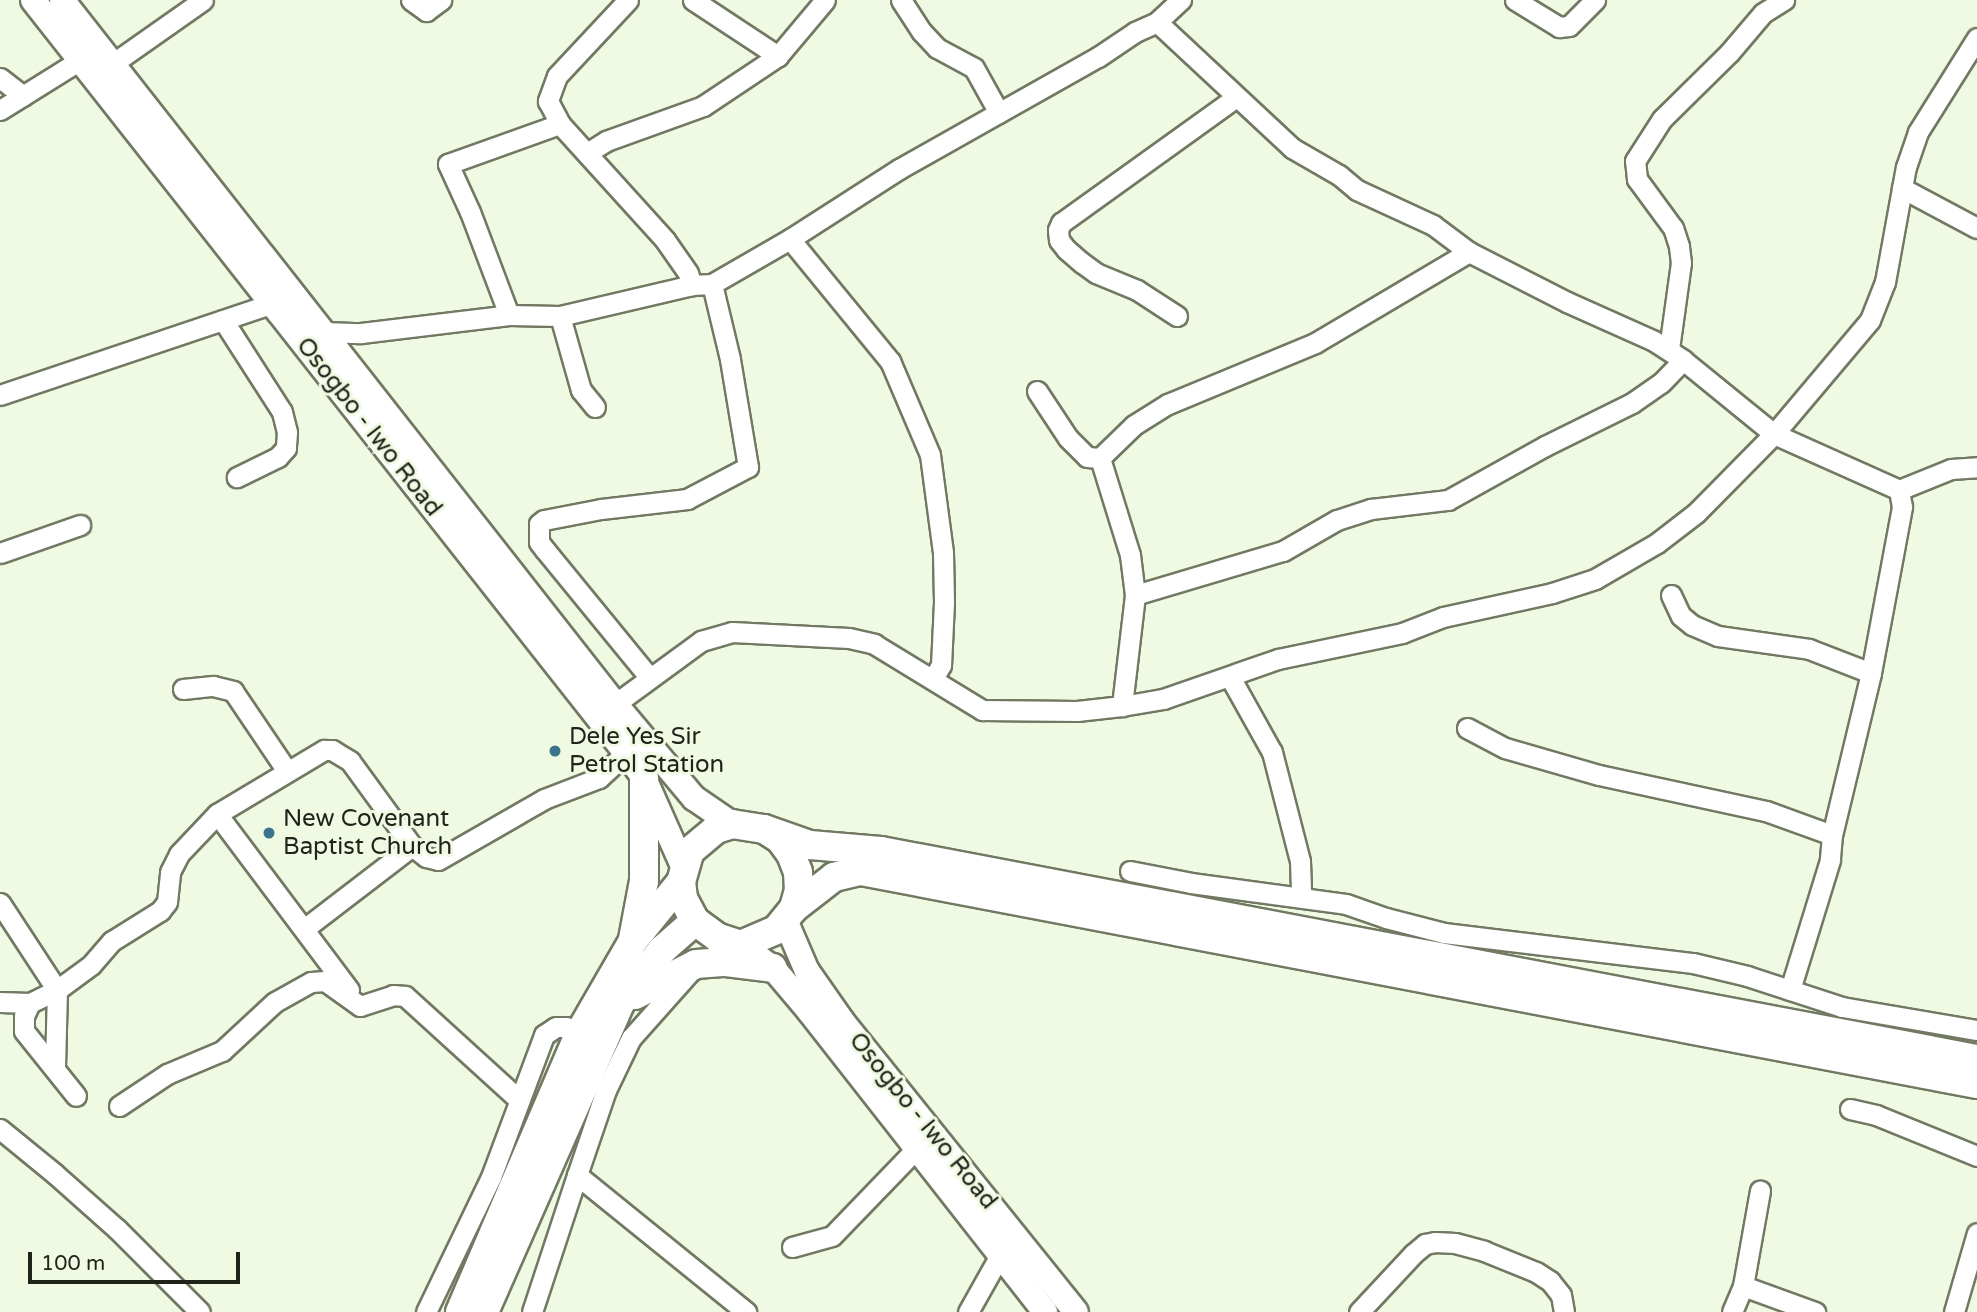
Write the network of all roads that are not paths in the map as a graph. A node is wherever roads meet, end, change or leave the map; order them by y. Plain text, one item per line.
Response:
1 (33, 0) edge
2 (62, 0) edge
3 (203, 0) edge
4 (411, 0) edge
5 (442, 0) edge
6 (628, 0) edge
7 (693, 0) edge
8 (825, 0) edge
9 (901, 0) edge
10 (1181, 0) edge
11 (1515, 0) edge
12 (1595, 0) edge
13 (1784, 0) edge
14 (1157, 22) junction
15 (1977, 38) edge
16 (778, 56) junction
17 (80, 60) junction
18 (112, 64) junction
19 (0, 78) edge
20 (23, 96) junction
21 (1236, 98) junction
22 (0, 110) edge
23 (999, 113) junction
24 (560, 124) junction
25 (587, 153) junction
26 (1902, 188) junction
27 (1977, 228) edge
28 (790, 239) junction
29 (1469, 252) junction
30 (712, 284) junction
31 (692, 285) junction
32 (271, 304) junction
33 (509, 314) junction
34 (560, 316) junction
35 (1177, 316) dead end
36 (223, 320) junction
37 (323, 332) junction
38 (1676, 354) junction
39 (1037, 391) dead end
40 (0, 395) edge
41 (594, 407) dead end
42 (1774, 434) junction
43 (1100, 458) junction
44 (1977, 467) edge
45 (237, 477) dead end
46 (1899, 490) junction
47 (80, 525) dead end
48 (0, 553) edge
49 (1671, 595) dead end
50 (1135, 596) junction
51 (1238, 673) junction
52 (1871, 673) junction
53 (649, 677) junction
54 (933, 679) junction
55 (183, 689) dead end
56 (615, 704) junction
57 (1122, 706) junction
58 (1467, 728) dead end
59 (626, 753) junction
60 (287, 771) junction
61 (644, 778) junction
62 (217, 814) junction
63 (732, 824) junction
64 (764, 829) junction
65 (1832, 835) junction
66 (412, 846) junction
67 (1130, 871) dead end
68 (682, 874) junction
69 (1301, 896) junction
70 (0, 903) edge
71 (789, 914) junction
72 (695, 922) junction
73 (304, 929) junction
74 (633, 941) junction
75 (741, 945) junction
76 (696, 964) junction
77 (773, 968) junction
78 (57, 990) junction
79 (1790, 990) junction
80 (0, 1002) edge
81 (30, 1003) junction
82 (620, 1003) junction
83 (360, 1006) junction
84 (1977, 1030) edge
85 (579, 1034) junction
86 (1977, 1059) edge
87 (55, 1067) junction
88 (1977, 1084) edge
89 (76, 1096) dead end
90 (518, 1099) junction
91 (119, 1107) dead end
92 (1850, 1109) dead end
93 (0, 1129) edge
94 (916, 1149) junction
95 (1977, 1156) edge
96 (577, 1175) junction
97 (1760, 1191) dead end
98 (1977, 1233) edge
99 (792, 1247) dead end
100 (1000, 1255) junction
101 (1743, 1286) junction
102 (1370, 1308) edge
103 (200, 1312) edge
104 (426, 1312) edge
105 (460, 1312) edge
106 (484, 1312) edge
107 (533, 1312) edge
108 (746, 1312) edge
109 (968, 1312) edge
110 (1045, 1312) edge
111 (1076, 1312) edge
112 (1564, 1312) edge
113 (1732, 1312) edge
114 (1815, 1312) edge
115 (1954, 1312) edge

1 - 17 main road, Osogbo - Iwo Road
2 - 18 main road, Osogbo - Iwo Road
3 - 18 street
4 - 5 street
6 - 24 street
7 - 16 street
8 - 16 street
9 - 23 street
10 - 14 street
11 - 12 street
13 - 38 street
14 - 21 street
14 - 23 street
15 - 26 street
16 - 25 street
17 - 20 street
17 - 32 main road, Osogbo - Iwo Road
18 - 37 main road, Osogbo - Iwo Road
19 - 20 street
20 - 22 street
21 - 29 street
21 - 35 street
23 - 28 street
24 - 25 street
24 - 33 street
25 - 31 street
26 - 27 street
26 - 42 street
28 - 30 street
28 - 54 street
29 - 38 street
29 - 43 street
30 - 31 street
30 - 53 street
31 - 34 street
32 - 36 street
32 - 59 main road, Osogbo - Iwo Road
33 - 34 street
33 - 37 street
34 - 41 street
36 - 40 street
36 - 45 street
37 - 56 main road, Osogbo - Iwo Road
38 - 42 street
38 - 50 street
39 - 43 street
42 - 46 street
42 - 51 street
43 - 50 street
44 - 46 street
46 - 52 street
47 - 48 street
49 - 52 street
50 - 57 street
51 - 57 street
51 - 69 street
52 - 65 street
53 - 54 street
53 - 56 street
54 - 57 street
55 - 60 street
56 - 63 main road, Osogbo - Iwo Road
58 - 65 street
59 - 61 main road, Osogbo - Iwo Road
59 - 66 street
60 - 62 street
60 - 66 street
61 - 68 main road, Osogbo - Iwo Road
61 - 74 highway
62 - 73 street
62 - 78 street
63 - 64 highway
63 - 68 highway
64 - 71 highway
64 - 86 highway
65 - 79 street
66 - 73 street
67 - 69 street
68 - 72 highway
68 - 74 highway
69 - 79 street
70 - 78 street
71 - 75 highway
71 - 88 highway
71 - 111 main road, Osogbo - Iwo Road
72 - 75 highway
72 - 82 highway
73 - 83 street
74 - 85 highway
75 - 77 main road, Osogbo - Iwo Road
76 - 77 highway
76 - 82 highway
76 - 96 street
77 - 94 main road, Osogbo - Iwo Road
78 - 81 street
78 - 87 street
79 - 84 street
80 - 81 street
81 - 87 street
82 - 106 highway
83 - 90 street
83 - 91 street
85 - 90 street
85 - 105 highway
87 - 89 street
90 - 104 street
92 - 95 street
93 - 103 street
94 - 99 street
94 - 100 main road, Osogbo - Iwo Road
96 - 107 street
96 - 108 street
97 - 101 street
98 - 115 street
100 - 109 street
100 - 110 main road, Osogbo - Iwo Road
101 - 113 street
101 - 114 street
102 - 112 street

